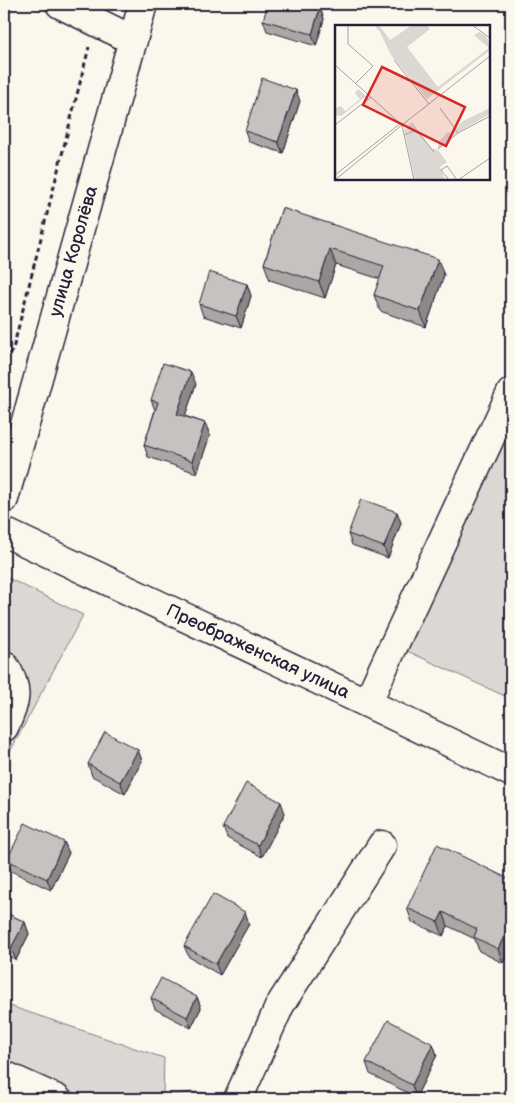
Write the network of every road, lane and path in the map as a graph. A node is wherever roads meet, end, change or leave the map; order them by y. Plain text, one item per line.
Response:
1 (60, 4) edge
2 (143, 4) edge
3 (95, 21) junction
4 (133, 40) junction
5 (4, 362) edge
6 (511, 393) edge
7 (4, 499) edge
8 (4, 532) edge
9 (4, 665) edge
10 (367, 702) junction
11 (4, 727) edge
12 (511, 772) edge
13 (382, 845) dead end
14 (4, 1075) edge
15 (57, 1099) edge
16 (238, 1099) edge

1 - 3 main road
2 - 4 main road, улица Королёва
3 - 4 main road
3 - 5 path
4 - 7 main road, улица Королёва
6 - 10 main road
8 - 10 main road, Преображенская улица
9 - 11 main road
10 - 12 main road, Преображенская улица
13 - 16 main road
14 - 15 main road

